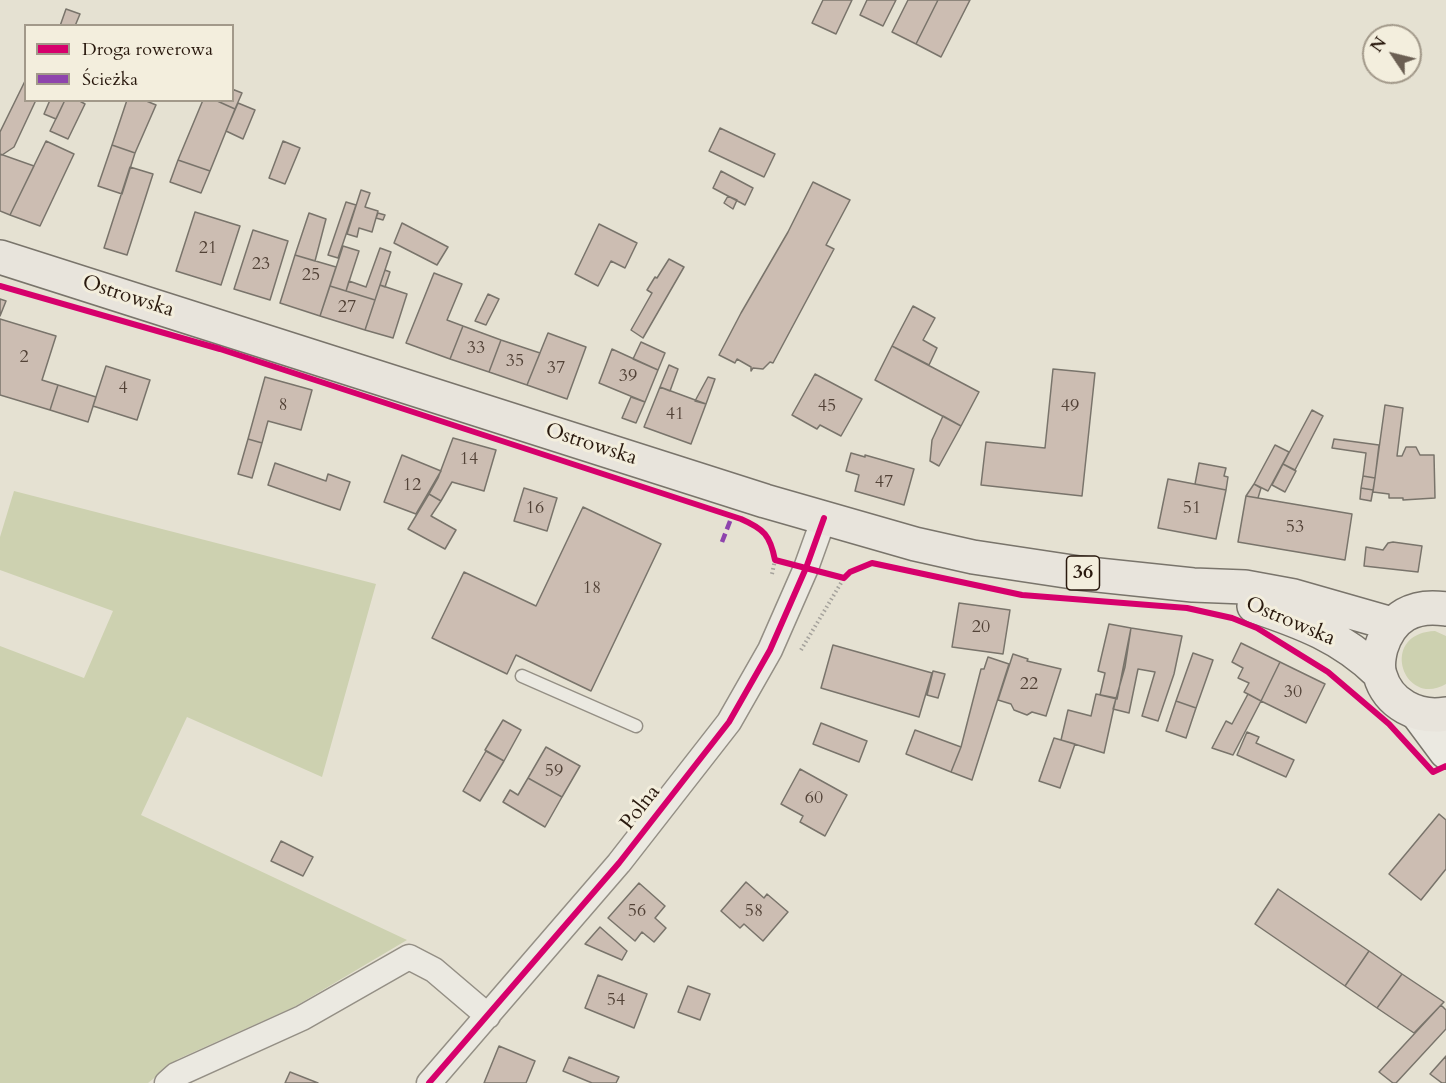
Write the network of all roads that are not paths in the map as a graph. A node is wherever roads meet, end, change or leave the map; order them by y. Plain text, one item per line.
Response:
1 (0, 256) edge
2 (824, 518) junction
3 (1193, 585) junction
4 (1446, 609) edge
5 (1392, 624) junction
6 (1379, 674) junction
7 (522, 676) dead end
8 (1431, 714) edge
9 (636, 726) dead end
10 (1446, 752) edge
11 (488, 1016) junction
12 (167, 1083) edge
13 (429, 1083) edge

1 - 2 main road, Ostrowska / 36
2 - 3 main road, Ostrowska / 36
2 - 11 street, Polna
3 - 5 main road, Ostrowska / 36
3 - 6 main road, Ostrowska / 36
4 - 5 main road
5 - 6 main road
6 - 8 main road, 36
7 - 9 lane
8 - 10 street
11 - 12 street
11 - 13 street, Polna

